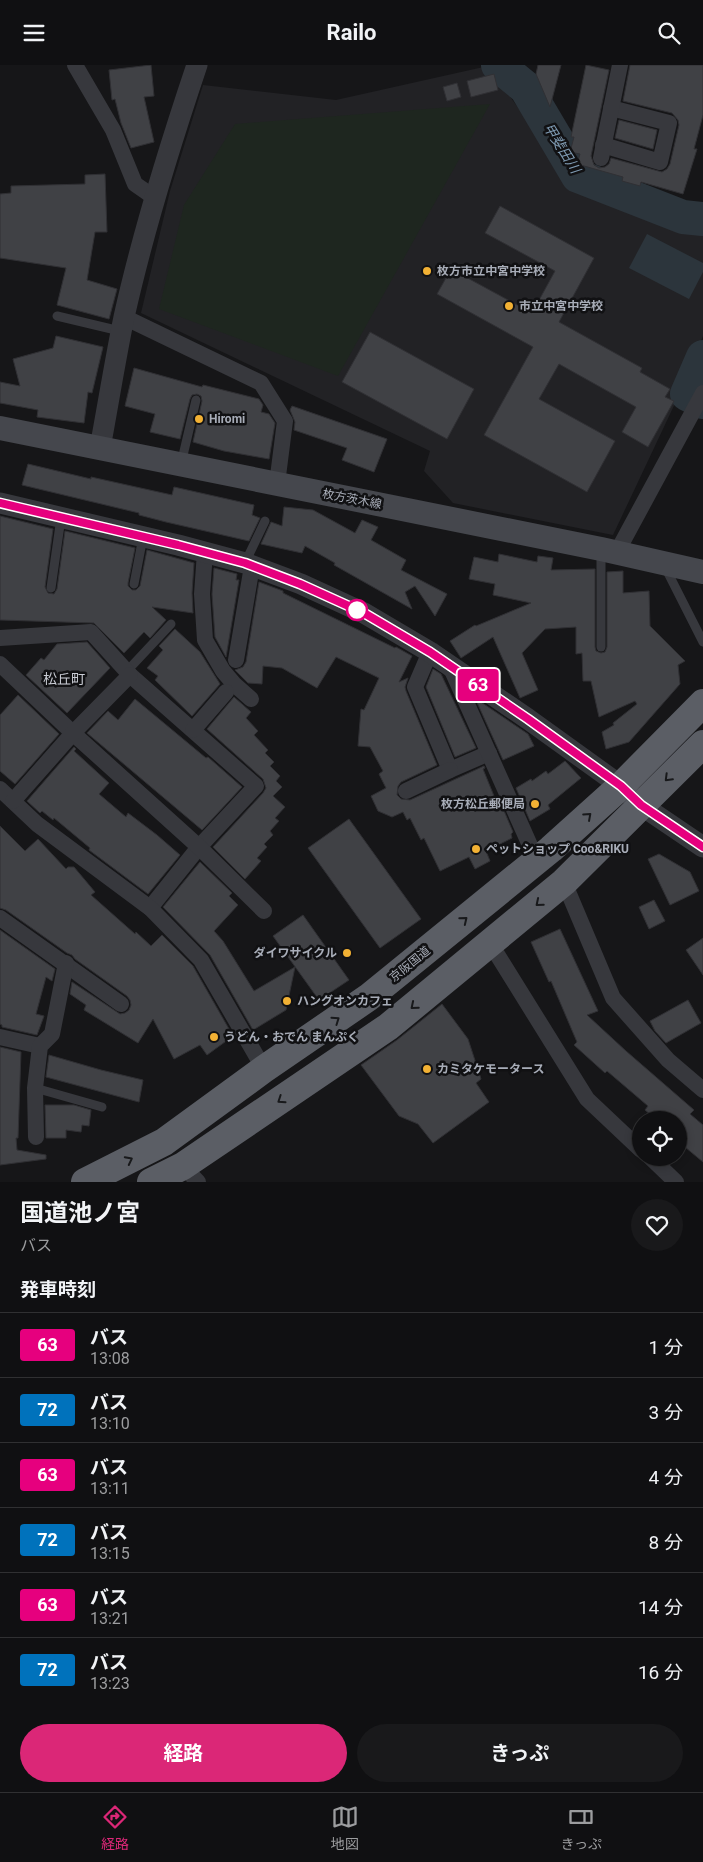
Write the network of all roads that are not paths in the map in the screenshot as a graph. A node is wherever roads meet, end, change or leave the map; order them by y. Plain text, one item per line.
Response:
1 (75, 65) edge
2 (197, 65) edge
3 (620, 65) edge
4 (611, 108) junction
5 (155, 198) junction
6 (57, 316) dead end
7 (123, 324) junction
8 (703, 393) edge
9 (196, 400) dead end
10 (0, 428) edge
11 (100, 448) junction
12 (181, 464) junction
13 (277, 484) junction
14 (0, 503) edge
15 (61, 518) junction
16 (265, 521) dead end
17 (143, 537) junction
18 (609, 551) junction
19 (205, 552) junction
20 (663, 563) junction
21 (249, 565) junction
22 (703, 572) edge
23 (134, 584) dead end
24 (51, 588) dead end
25 (171, 624) dead end
26 (0, 637) edge
27 (703, 642) edge
28 (601, 647) dead end
29 (430, 652) junction
30 (236, 660) dead end
31 (0, 664) edge
32 (450, 666) junction
33 (128, 673) junction
34 (226, 692) dead end
35 (251, 699) dead end
36 (703, 703) edge
37 (192, 730) junction
38 (72, 733) junction
39 (703, 744) edge
40 (489, 753) junction
41 (450, 770) junction
42 (621, 786) junction
43 (0, 789) edge
44 (406, 791) dead end
45 (13, 801) junction
46 (641, 805) junction
47 (200, 847) junction
48 (703, 847) edge
49 (537, 861) junction
50 (564, 882) junction
51 (150, 908) junction
52 (264, 911) dead end
53 (0, 917) edge
54 (490, 943) junction
55 (66, 963) junction
56 (121, 1003) dead end
57 (0, 1037) edge
58 (40, 1046) junction
59 (264, 1069) junction
60 (35, 1088) junction
61 (703, 1090) edge
62 (102, 1107) dead end
63 (36, 1137) dead end
64 (632, 1141) edge
65 (659, 1166) edge
66 (191, 1174) edge
67 (86, 1182) edge
68 (152, 1182) edge
69 (676, 1182) edge

1 - 5 street
2 - 5 street
3 - 4 street
4 - 4 street
5 - 7 street
6 - 7 lane
7 - 11 street
7 - 13 street
8 - 18 street
9 - 12 lane
10 - 11 main road, 枚方茨木線
11 - 12 main road, 枚方茨木線
12 - 13 main road, 枚方茨木線
13 - 18 main road, 枚方茨木線
14 - 15 street
15 - 17 street
15 - 24 lane
16 - 21 lane
17 - 19 street
17 - 23 lane
18 - 20 main road, 枚方茨木線
18 - 28 lane
19 - 21 street
19 - 35 street
20 - 22 main road, 枚方茨木線
20 - 27 lane
21 - 29 street
21 - 30 street
25 - 33 lane
26 - 33 street
29 - 32 street
29 - 41 street
31 - 38 street
32 - 40 street
32 - 42 street
33 - 37 street
33 - 38 street
34 - 37 street
36 - 42 highway, 京阪国道
37 - 47 street
38 - 45 street
38 - 47 street
39 -> 46 highway
40 - 41 street
40 - 49 street
41 - 44 street
42 - 46 street
49 -> 42 highway, 京阪国道
43 - 45 street
45 - 51 street
46 - 48 street
46 - 50 highway
47 - 51 street
47 - 52 street
59 -> 49 highway, 京阪国道
50 -> 54 highway
50 - 61 street
51 - 59 street
53 - 55 street
54 - 64 street
54 -> 66 highway
55 - 56 street
55 - 58 street
57 - 58 street
58 - 60 street
67 -> 59 highway, 京阪国道
60 - 62 lane
60 - 63 street
65 - 69 street
66 - 68 highway

